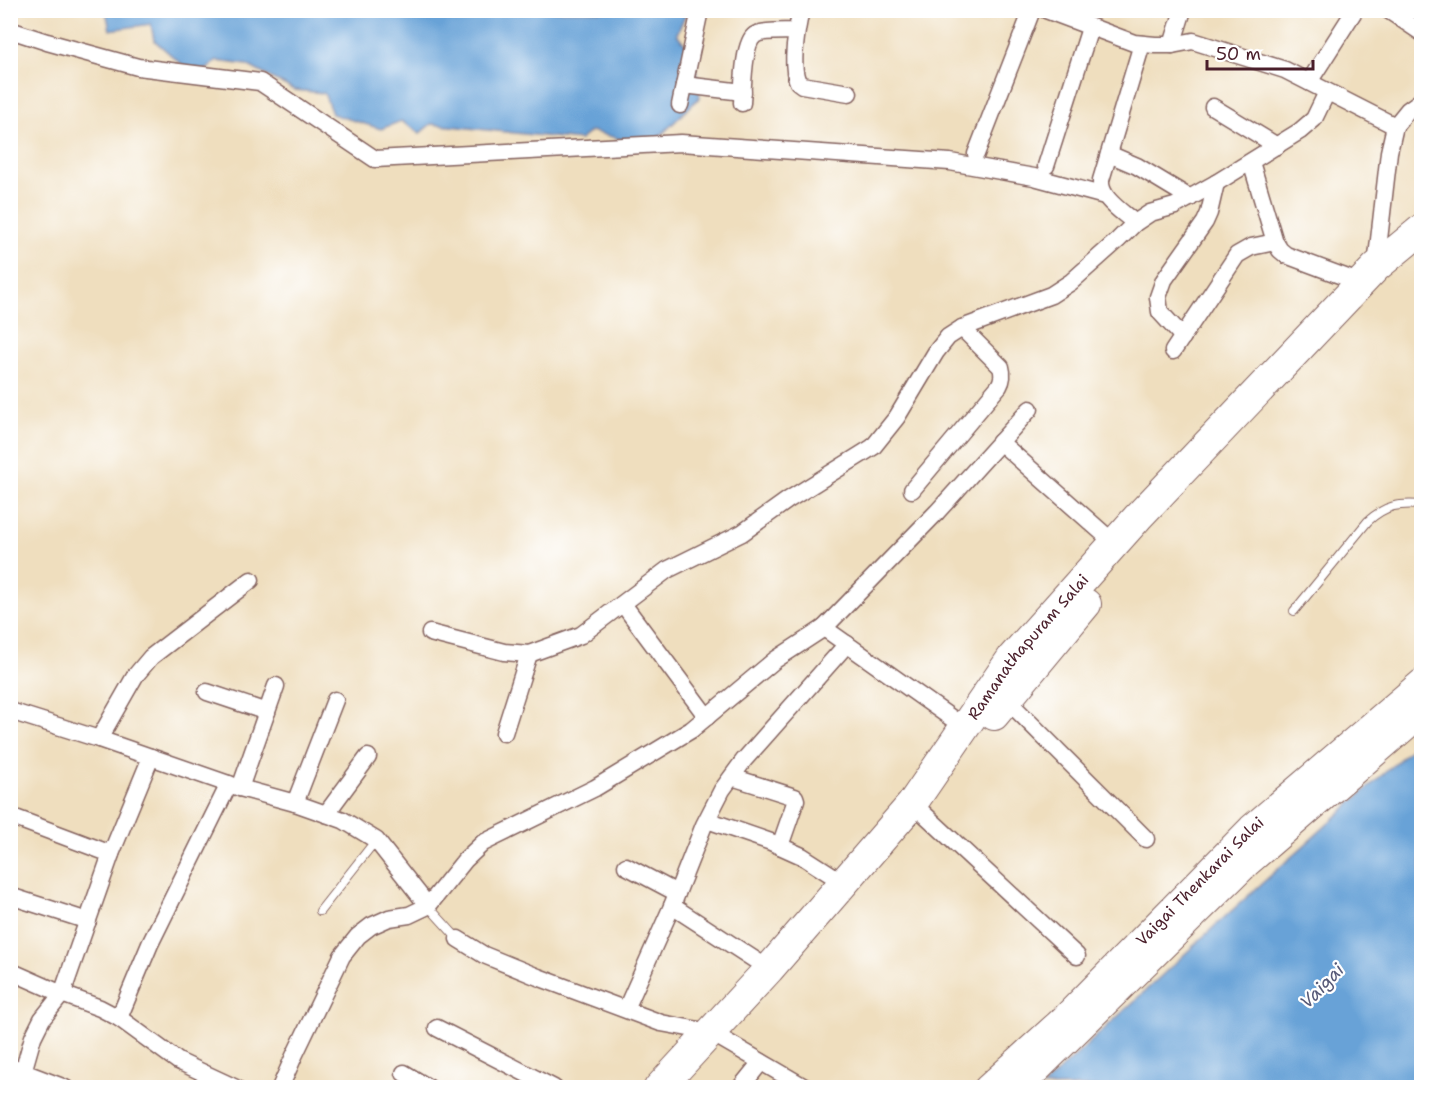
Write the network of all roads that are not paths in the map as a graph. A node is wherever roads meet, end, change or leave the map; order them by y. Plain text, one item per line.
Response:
1 (700, 10) edge
2 (801, 10) edge
3 (1032, 10) edge
4 (1046, 10) edge
5 (1184, 10) edge
6 (1355, 10) edge
7 (1388, 10) edge
8 (1090, 28) junction
9 (10, 30) edge
10 (796, 32) junction
11 (1422, 33) edge
12 (1142, 44) junction
13 (1172, 45) junction
14 (1309, 82) junction
15 (684, 85) junction
16 (1328, 92) junction
17 (849, 93) dead end
18 (1422, 100) edge
19 (680, 105) dead end
20 (1213, 106) dead end
21 (1395, 126) junction
22 (1277, 146) junction
23 (1109, 153) junction
24 (976, 154) dead end
25 (1251, 162) junction
26 (1046, 166) dead end
27 (1216, 183) junction
28 (1105, 196) junction
29 (1190, 198) junction
30 (1135, 223) junction
31 (1275, 242) junction
32 (1417, 242) edge
33 (1368, 275) junction
34 (962, 328) junction
35 (1030, 409) dead end
36 (1000, 442) junction
37 (912, 490) dead end
38 (1422, 505) edge
39 (1114, 543) junction
40 (251, 580) dead end
41 (623, 604) junction
42 (1294, 611) dead end
43 (824, 628) junction
44 (430, 633) dead end
45 (847, 644) junction
46 (529, 654) junction
47 (1422, 682) edge
48 (276, 686) dead end
49 (207, 692) dead end
50 (1006, 699) junction
51 (335, 700) dead end
52 (267, 712) junction
53 (1422, 713) edge
54 (11, 714) edge
55 (706, 717) junction
56 (964, 727) junction
57 (504, 733) dead end
58 (99, 739) junction
59 (151, 757) junction
60 (368, 757) dead end
61 (732, 777) junction
62 (235, 786) junction
63 (295, 803) junction
64 (921, 811) junction
65 (326, 814) junction
66 (10, 816) edge
67 (707, 820) junction
68 (1146, 839) dead end
69 (376, 840) junction
70 (780, 846) junction
71 (111, 854) junction
72 (626, 866) dead end
73 (844, 883) junction
74 (10, 896) edge
75 (675, 900) junction
76 (428, 906) junction
77 (320, 911) dead end
78 (88, 921) junction
79 (458, 939) joint
80 (1077, 956) dead end
81 (770, 969) junction
82 (10, 971) edge
83 (62, 994) junction
84 (626, 1009) junction
85 (119, 1018) junction
86 (437, 1028) dead end
87 (718, 1036) junction
88 (761, 1062) junction
89 (404, 1072) dead end
90 (17, 1076) edge
91 (65, 1088) edge
92 (236, 1088) edge
93 (280, 1088) edge
94 (429, 1088) edge
95 (554, 1088) edge
96 (659, 1088) edge
97 (683, 1088) edge
98 (740, 1088) edge
99 (806, 1088) edge
100 (987, 1088) edge
101 (1019, 1088) edge

1 - 15 street
2 - 10 street
3 - 24 street
4 - 8 street
5 - 13 street
6 - 14 street
7 - 11 street
8 - 12 street
8 - 26 street
9 - 28 street
10 - 15 street
10 - 17 street
12 - 13 street
12 - 23 street
13 - 14 street
14 - 16 street
15 - 19 street
16 - 21 street
16 - 22 street
18 - 21 street
20 - 22 street
21 - 33 street
22 - 25 street
23 - 28 street
23 - 29 street
25 - 27 street
25 - 31 street
27 - 29 street
27 - 31 street
28 - 30 street
29 - 30 street
30 - 34 street
31 - 33 street
32 - 33 highway, Ramanathapuram Salai
32 - 50 highway, Ramanathapuram Salai
33 - 39 highway, Ramanathapuram Salai
34 - 37 street
34 - 41 street
35 - 36 street
36 - 39 street
36 - 43 street
38 - 42 lane
39 - 56 highway, Ramanathapuram Salai
40 - 58 street
41 - 46 street
41 - 55 street
43 - 45 street
43 - 55 street
44 - 46 street
45 - 56 street
45 - 61 street
46 - 57 street
47 - 100 main road, Vaigai Thenkarai Salai
48 - 52 street
49 - 52 street
50 - 64 highway, Ramanathapuram Salai
50 - 68 street
51 - 63 street
52 - 62 street
53 - 101 main road, Vaigai Thenkarai Salai
54 - 58 street
55 - 76 street
56 - 73 highway, Ramanathapuram Salai
58 - 59 street
59 - 62 street
59 - 71 street
60 - 65 street
61 - 67 street
61 - 70 street
62 - 63 street
62 - 85 street
63 - 65 street
64 - 80 street
64 - 87 highway, Ramanathapuram Salai
65 - 69 street
66 - 71 street
67 - 70 street
67 - 75 street
69 - 76 street
69 - 77 lane
70 - 73 street
71 - 78 street
72 - 75 street
73 - 81 highway, Ramanathapuram Salai
74 - 78 street
75 - 81 street
75 - 84 street
76 - 79 lane
76 - 93 street
78 - 83 street
79 - 84 street
81 - 87 highway, Ramanathapuram Salai
82 - 83 street
83 - 85 street
83 - 90 street
84 - 87 street
85 - 92 street
86 - 95 street
87 - 88 street
87 - 96 highway, Ramanathapuram Salai
87 - 97 highway, Ramanathapuram Salai
88 - 98 street
88 - 99 street
89 - 94 street
90 - 91 street

